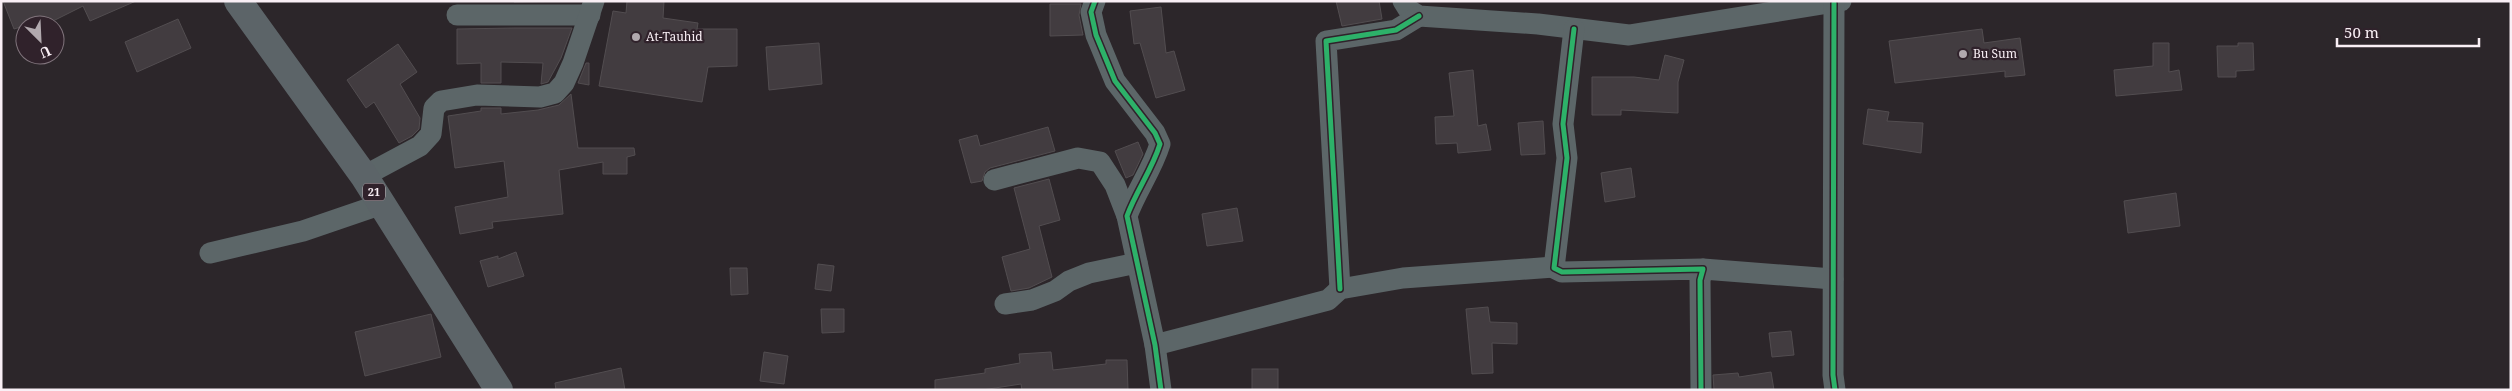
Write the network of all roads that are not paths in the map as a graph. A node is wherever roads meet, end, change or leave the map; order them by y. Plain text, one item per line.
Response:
1 (238, 1) edge
2 (1095, 1) edge
3 (1403, 1) edge
4 (1838, 2) edge
5 (592, 8) edge
6 (457, 15) dead end
7 (1419, 16) junction
8 (1574, 29) junction
9 (364, 176) junction
10 (994, 180) dead end
11 (382, 204) junction
12 (1127, 216) junction
13 (210, 253) dead end
14 (1137, 263) junction
15 (1554, 267) junction
16 (1703, 269) junction
17 (1833, 279) junction
18 (1340, 289) junction
19 (1005, 304) dead end
20 (1155, 345) junction
21 (499, 390) edge
22 (1161, 390) edge
23 (1701, 390) edge
24 (1835, 390) edge

1 - 9 highway, 21
2 - 12 street
3 - 7 street
4 - 8 street
4 - 17 street
5 - 6 street
5 - 9 street
7 - 8 street
7 - 18 street
8 - 15 street
9 - 11 highway, 21
10 - 12 street
11 - 13 street
11 - 21 highway, 21
12 - 14 street
14 - 19 street
14 - 20 street
15 - 16 street
15 - 18 street
16 - 17 street
16 - 23 street
17 - 24 street
18 - 20 street
20 - 22 street

